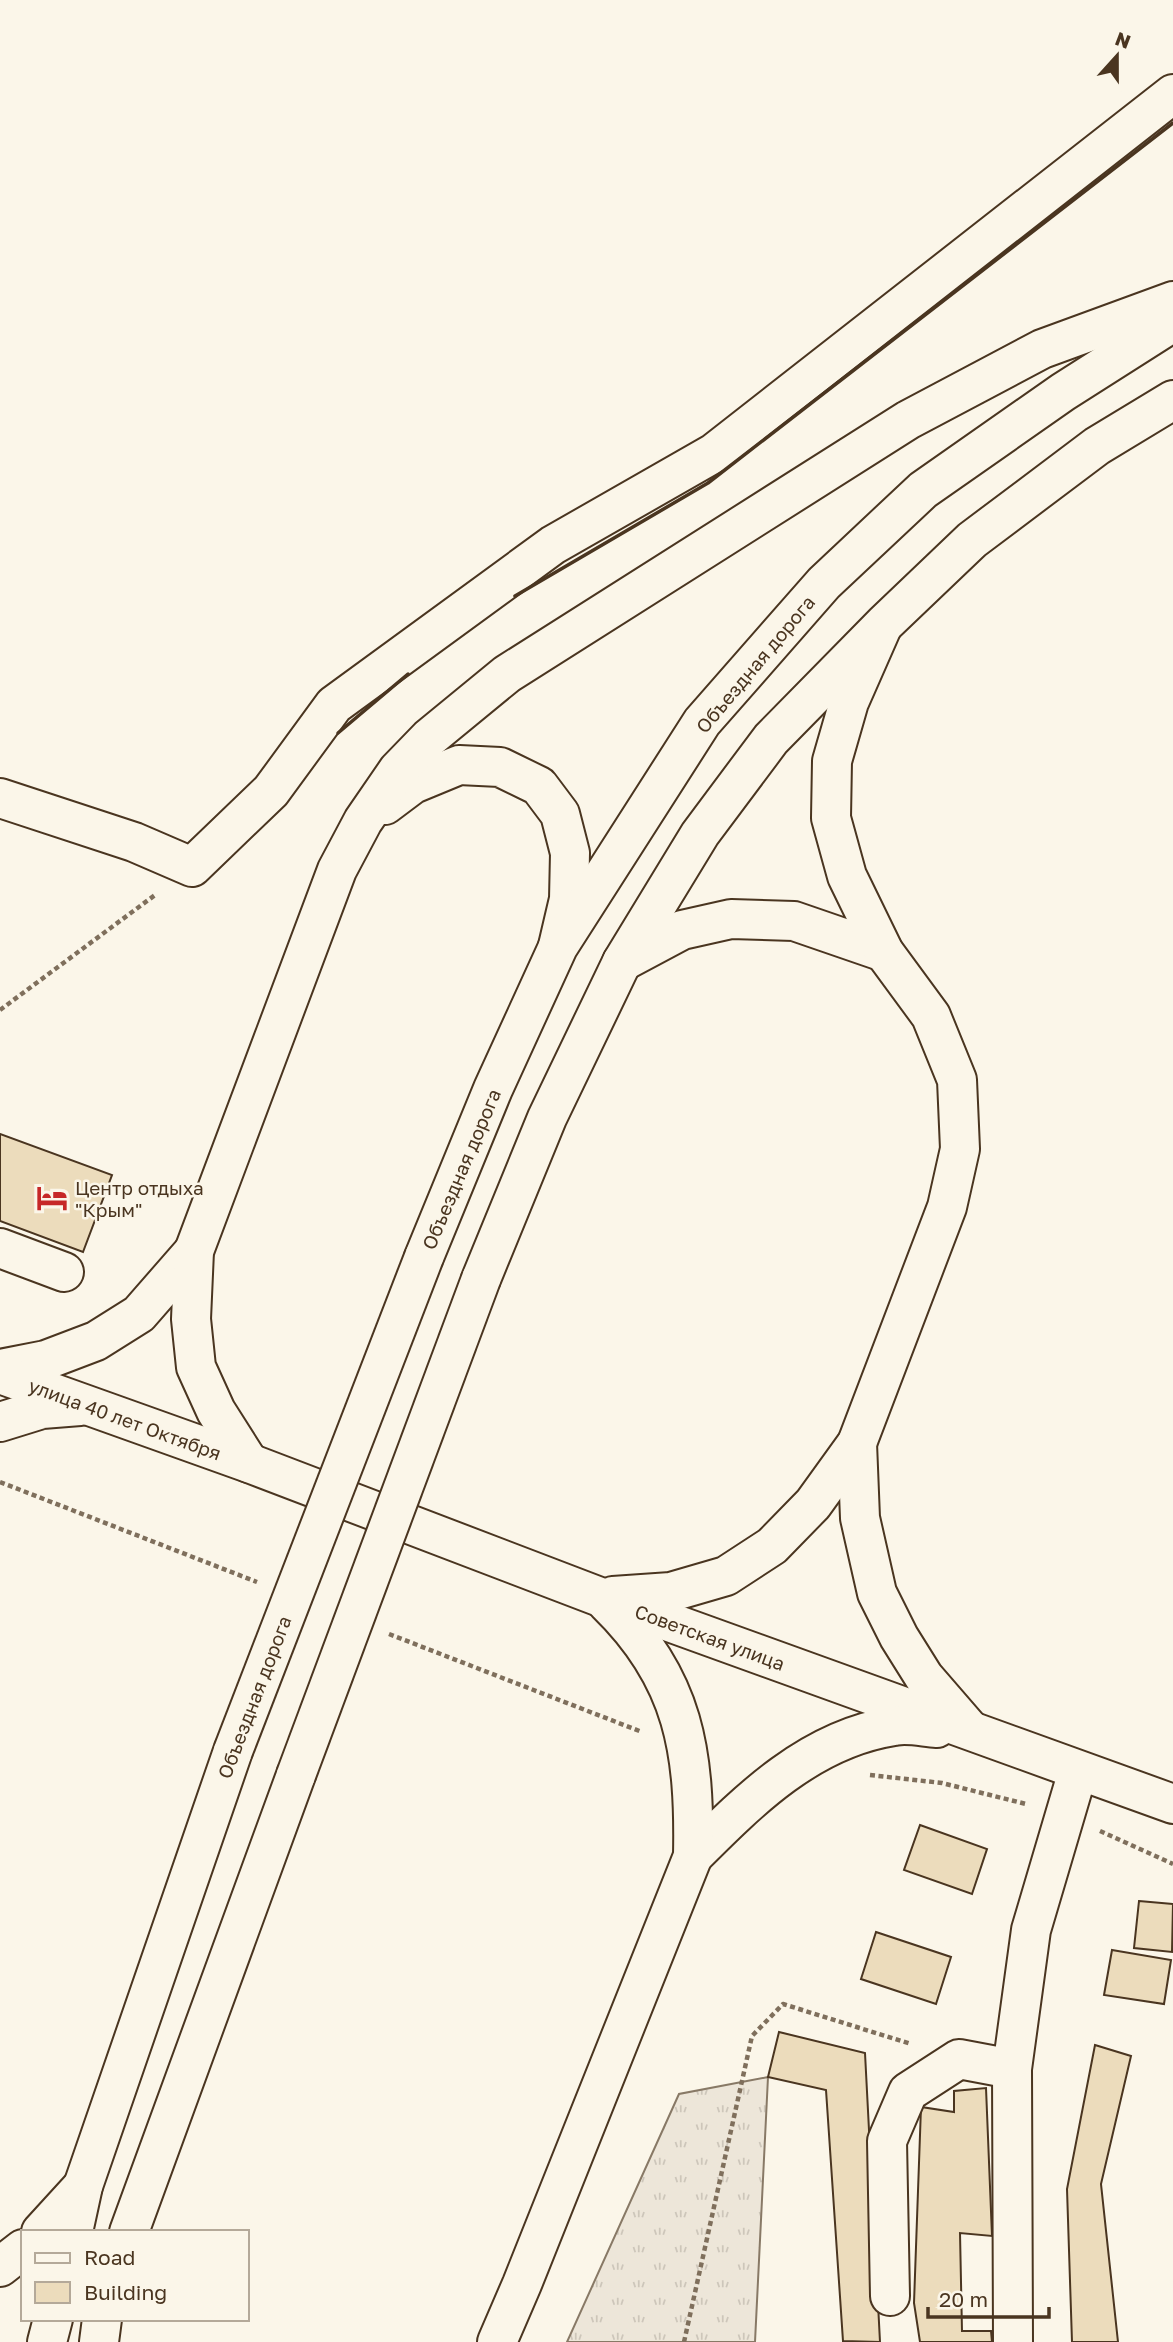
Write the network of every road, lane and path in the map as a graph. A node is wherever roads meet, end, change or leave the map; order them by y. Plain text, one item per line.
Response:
1 (1173, 94) edge
2 (1173, 301) edge
3 (1173, 322) edge
4 (1173, 400) edge
5 (884, 624) junction
6 (0, 798) edge
7 (363, 821) junction
8 (192, 867) junction
9 (558, 947) junction
10 (884, 952) junction
11 (622, 962) junction
12 (0, 1010) edge
13 (0, 1248) edge
14 (194, 1251) junction
15 (64, 1272) dead end
16 (0, 1372) edge
17 (88, 1405) junction
18 (0, 1422) edge
19 (857, 1443) junction
20 (249, 1463) junction
21 (0, 1482) edge
22 (269, 1587) dead end
23 (600, 1597) junction
24 (385, 1632) dead end
25 (971, 1731) junction
26 (687, 1743) junction
27 (1079, 1771) junction
28 (860, 1774) dead end
29 (1173, 1804) edge
30 (1065, 1814) junction
31 (693, 1856) junction
32 (1173, 1864) edge
33 (958, 2059) junction
34 (1012, 2069) junction
35 (83, 2186) junction
36 (43, 2230) edge
37 (73, 2230) edge
38 (129, 2230) edge
39 (21, 2251) edge
40 (0, 2267) edge
41 (890, 2296) dead end
42 (52, 2321) edge
43 (102, 2321) edge
44 (113, 2321) edge
45 (47, 2342) edge
46 (99, 2342) edge
47 (118, 2342) edge
48 (497, 2342) edge
49 (684, 2342) edge
50 (1013, 2342) edge

1 - 8 main road
2 - 7 main road
3 - 9 main road, Объездная дорога
4 - 5 main road
5 - 10 main road
5 - 11 main road
6 - 8 main road
7 - 9 main road
7 - 14 main road
8 - 12 path
9 - 35 main road, Объездная дорога, bridge
10 - 11 main road
10 - 19 main road
11 - 38 main road, bridge
13 - 15 main road
14 - 16 main road
14 - 20 main road
16 - 17 main road, улица 40 лет Октября
17 - 18 main road
17 - 20 main road, улица 40 лет Октября
19 - 23 main road
19 - 25 main road
20 - 23 main road, Советская улица
21 - 22 path
23 - 25 main road, Советская улица
23 - 26 main road
24 - 26 path
25 - 27 main road, Советская улица
25 - 31 main road
26 - 31 main road
27 - 29 main road, Советская улица
27 - 30 main road
28 - 30 path
30 - 32 path
30 - 34 main road
31 - 48 main road
33 - 34 main road
33 - 41 main road
33 - 49 path
34 - 50 main road
35 - 36 main road
35 - 37 main road, Объездная дорога
39 - 40 main road
42 - 45 main road
43 - 46 main road
44 - 47 main road

